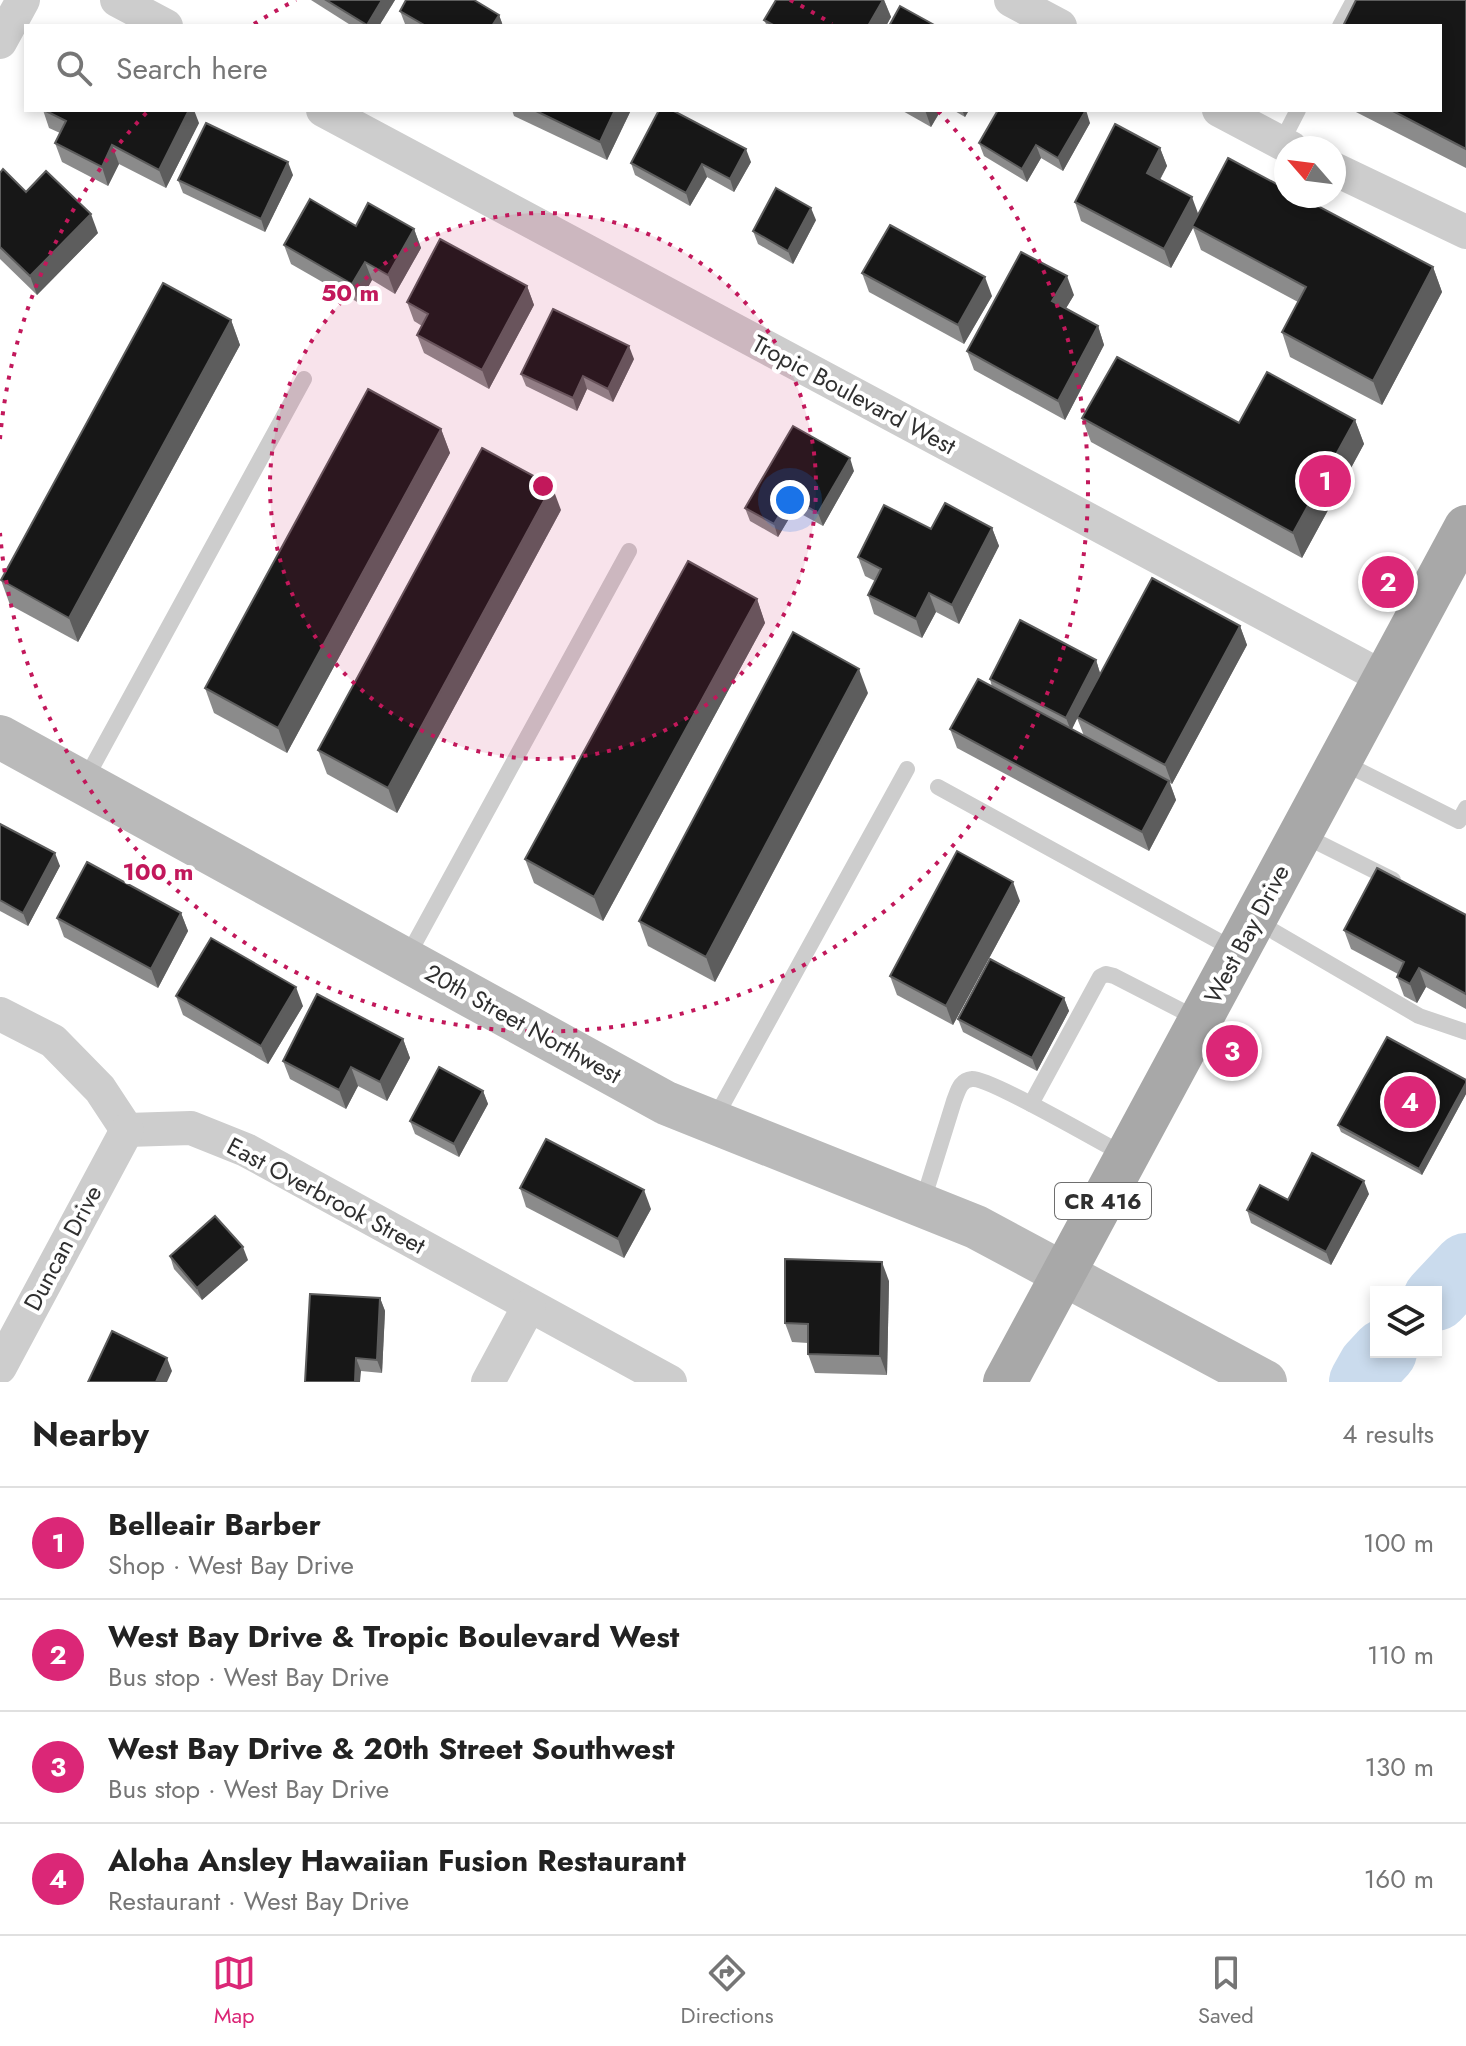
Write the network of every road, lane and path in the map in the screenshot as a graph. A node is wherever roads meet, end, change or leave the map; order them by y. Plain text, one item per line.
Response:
1 (23, 0) edge
2 (117, 0) edge
3 (1011, 0) edge
4 (1354, 0) edge
5 (162, 24) edge
6 (1056, 24) edge
7 (1341, 24) edge
8 (0, 42) edge
9 (327, 112) edge
10 (1223, 112) edge
11 (1297, 112) edge
12 (1289, 136) edge
13 (1274, 140) edge
14 (1346, 175) edge
15 (1466, 232) edge
16 (304, 379) dead end
17 (1466, 527) edge
18 (629, 551) dead end
19 (1386, 679) junction
20 (0, 737) edge
21 (1341, 761) junction
22 (907, 769) dead end
23 (83, 783) junction
24 (938, 787) dead end
25 (1466, 808) edge
26 (1301, 835) junction
27 (1402, 884) edge
28 (1246, 936) junction
29 (406, 960) junction
30 (0, 1014) edge
31 (1200, 1020) junction
32 (1466, 1032) edge
33 (1031, 1104) junction
34 (713, 1122) junction
35 (127, 1130) junction
36 (1127, 1157) junction
37 (921, 1206) junction
38 (1063, 1274) junction
39 (529, 1306) junction
40 (0, 1367) edge
41 (488, 1382) edge
42 (670, 1382) edge
43 (1005, 1382) edge
44 (1265, 1382) edge

1 - 8 street
2 - 5 street
3 - 6 street
4 - 7 lane
9 - 19 street, Tropic Boulevard West
10 - 13 street
11 - 12 lane
14 - 15 street
16 - 23 lane
17 - 19 main road, West Bay Drive / CR 416
18 - 29 lane
19 - 21 main road, West Bay Drive / CR 416
20 - 23 street, 20th Street Northwest
21 - 25 lane
21 - 26 main road, West Bay Drive / CR 416
22 - 34 lane
23 - 29 street, 20th Street Northwest
24 - 28 lane
26 - 27 lane
26 - 28 main road, West Bay Drive / CR 416
28 - 31 main road, West Bay Drive / CR 416
28 - 32 lane
29 - 34 street, 20th Street Northwest
30 - 35 street
31 - 33 lane
31 - 36 main road, West Bay Drive / CR 416
33 - 36 lane
33 - 37 lane
34 - 37 street, 20th Street Northwest
35 - 39 street, East Overbrook Street
35 - 40 street, Duncan Drive
36 - 38 main road, West Bay Drive / CR 416
37 - 38 street, 20th Street Northwest
38 - 43 main road, West Bay Drive / CR 416
38 - 44 street, 20th Street Northwest
39 - 41 street
39 - 42 street, East Overbrook Street

